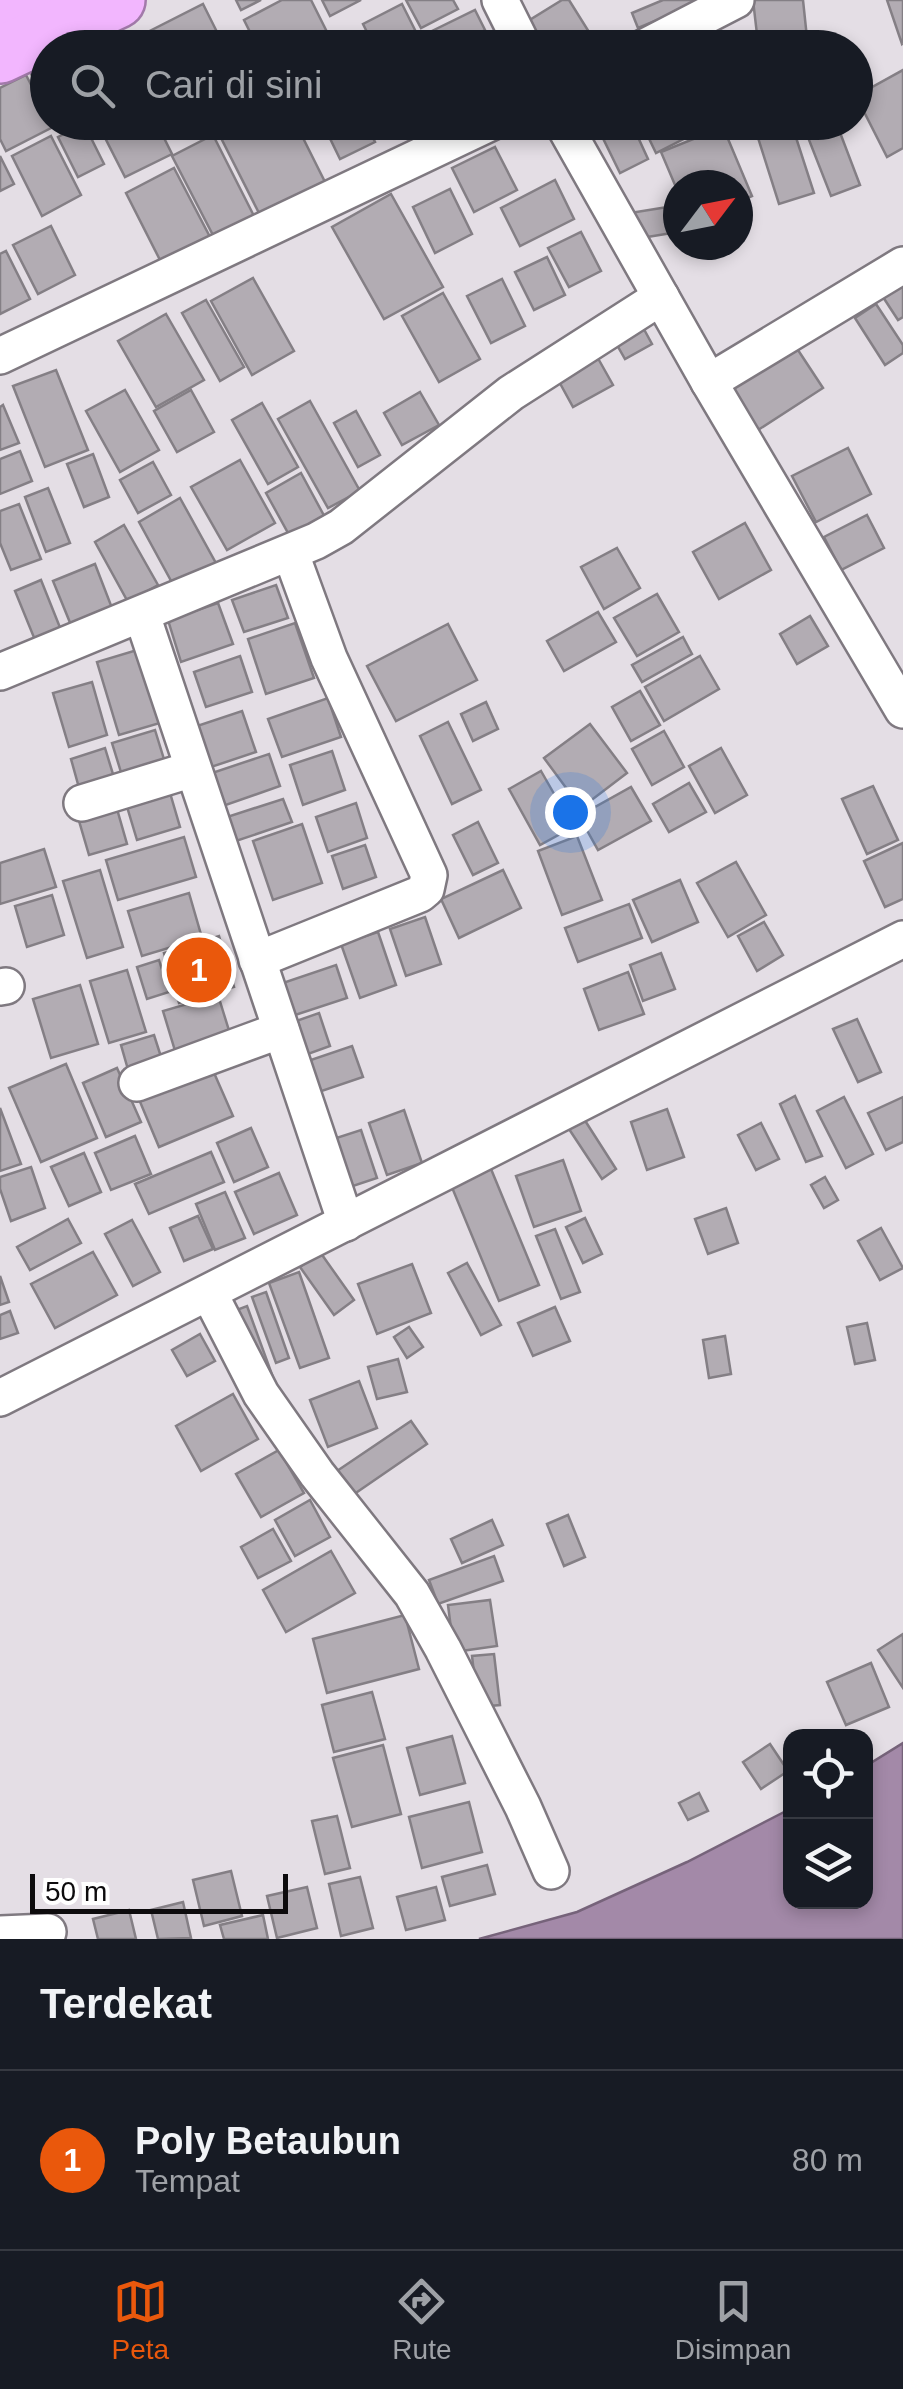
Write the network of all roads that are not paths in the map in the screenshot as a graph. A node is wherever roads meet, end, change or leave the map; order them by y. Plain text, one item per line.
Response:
1 (26, 0) edge
2 (117, 0) edge
3 (500, 0) edge
4 (736, 0) edge
5 (0, 12) edge
6 (53, 30) edge
7 (515, 30) edge
8 (677, 30) edge
9 (30, 41) edge
10 (0, 55) edge
11 (454, 140) edge
12 (572, 140) edge
13 (903, 266) edge
14 (662, 297) junction
15 (0, 356) edge
16 (709, 382) junction
17 (291, 554) junction
18 (142, 616) junction
19 (0, 672) edge
20 (903, 710) edge
21 (193, 769) junction
22 (82, 803) dead end
23 (903, 938) edge
24 (258, 960) junction
25 (281, 1030) junction
26 (137, 1084) dead end
27 (346, 1223) junction
28 (209, 1292) junction
29 (0, 1398) edge
30 (551, 1871) dead end
31 (48, 1932) dead end
32 (0, 1934) edge

1 - 5 highway
2 - 6 highway
3 - 7 street
4 - 8 street
9 - 10 highway
11 - 15 street
12 - 14 street
13 - 16 street
14 - 16 street
14 - 17 street
16 - 20 street
17 - 18 street
17 - 24 street
18 - 19 street
18 - 21 street
21 - 22 street
21 - 24 street
23 - 27 street
24 - 25 street
25 - 26 street
25 - 27 street
27 - 28 street
28 - 29 street
28 - 30 street
31 - 32 street

